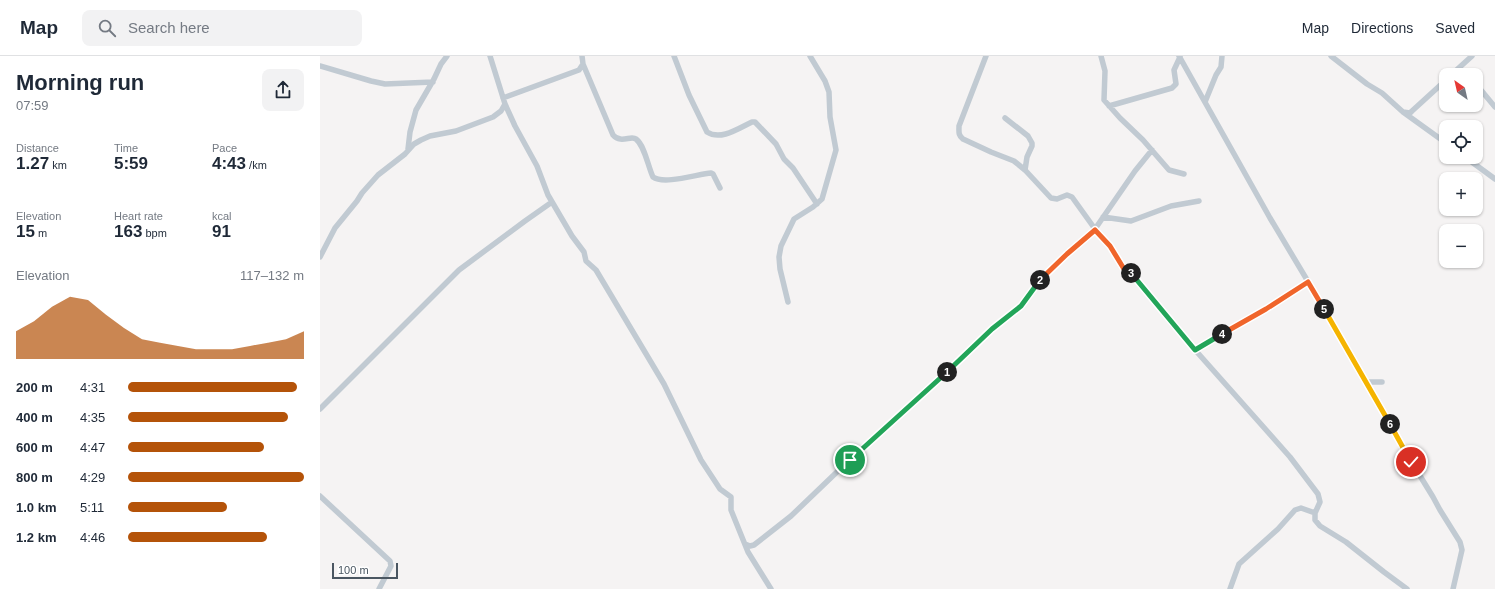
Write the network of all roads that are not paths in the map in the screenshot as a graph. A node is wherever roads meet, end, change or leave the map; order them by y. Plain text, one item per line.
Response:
1 (447, 56) edge
2 (490, 56) edge
3 (582, 56) edge
4 (674, 56) edge
5 (810, 56) edge
6 (986, 56) edge
7 (1101, 56) edge
8 (1222, 56) edge
9 (1331, 56) edge
10 (1472, 56) edge
11 (1179, 57) edge
12 (583, 64) junction
13 (320, 66) edge
14 (1459, 68) edge
15 (433, 82) junction
16 (1439, 86) edge
17 (1483, 92) edge
18 (503, 98) junction
19 (1205, 102) junction
20 (505, 104) junction
21 (1109, 106) junction
22 (1495, 107) edge
23 (1403, 112) junction
24 (1005, 118) dead end
25 (1439, 138) edge
26 (408, 150) junction
27 (1152, 150) junction
28 (1475, 164) edge
29 (1025, 170) junction
30 (1184, 174) dead end
31 (1495, 179) edge
32 (720, 188) dead end
33 (1199, 201) dead end
34 (552, 202) junction
35 (817, 204) junction
36 (1103, 217) junction
37 (1095, 230) junction
38 (320, 257) edge
39 (1308, 282) junction
40 (788, 302) dead end
41 (1195, 350) junction
42 (1365, 382) junction
43 (1382, 382) dead end
44 (320, 409) edge
45 (320, 496) edge
46 (1315, 512) junction
47 (745, 544) junction
48 (379, 589) edge
49 (771, 589) edge
50 (1230, 589) edge
51 (1407, 589) edge
52 (1453, 589) edge

1 - 15 street
2 - 18 street
3 - 12 street
4 - 35 street
5 - 35 street
6 - 29 street
7 - 21 street
8 - 19 street
9 - 23 street
10 - 14 street
11 - 19 street
11 - 21 street
12 - 18 street
12 - 32 street
13 - 15 street
15 - 26 street
16 - 23 street
17 - 22 street
18 - 20 street
19 - 39 street
20 - 26 street
20 - 34 street
21 - 27 street
23 - 25 street
24 - 29 street
26 - 38 street
27 - 30 street
27 - 36 street
28 - 31 street
29 - 37 street
33 - 36 street
34 - 44 street
34 - 47 street
35 - 40 street
36 - 37 street
37 - 41 street
37 - 47 street
39 - 41 street
39 - 42 street
41 - 46 street
42 - 43 street
42 - 52 street
45 - 48 street
46 - 50 street
46 - 51 street
47 - 49 street

